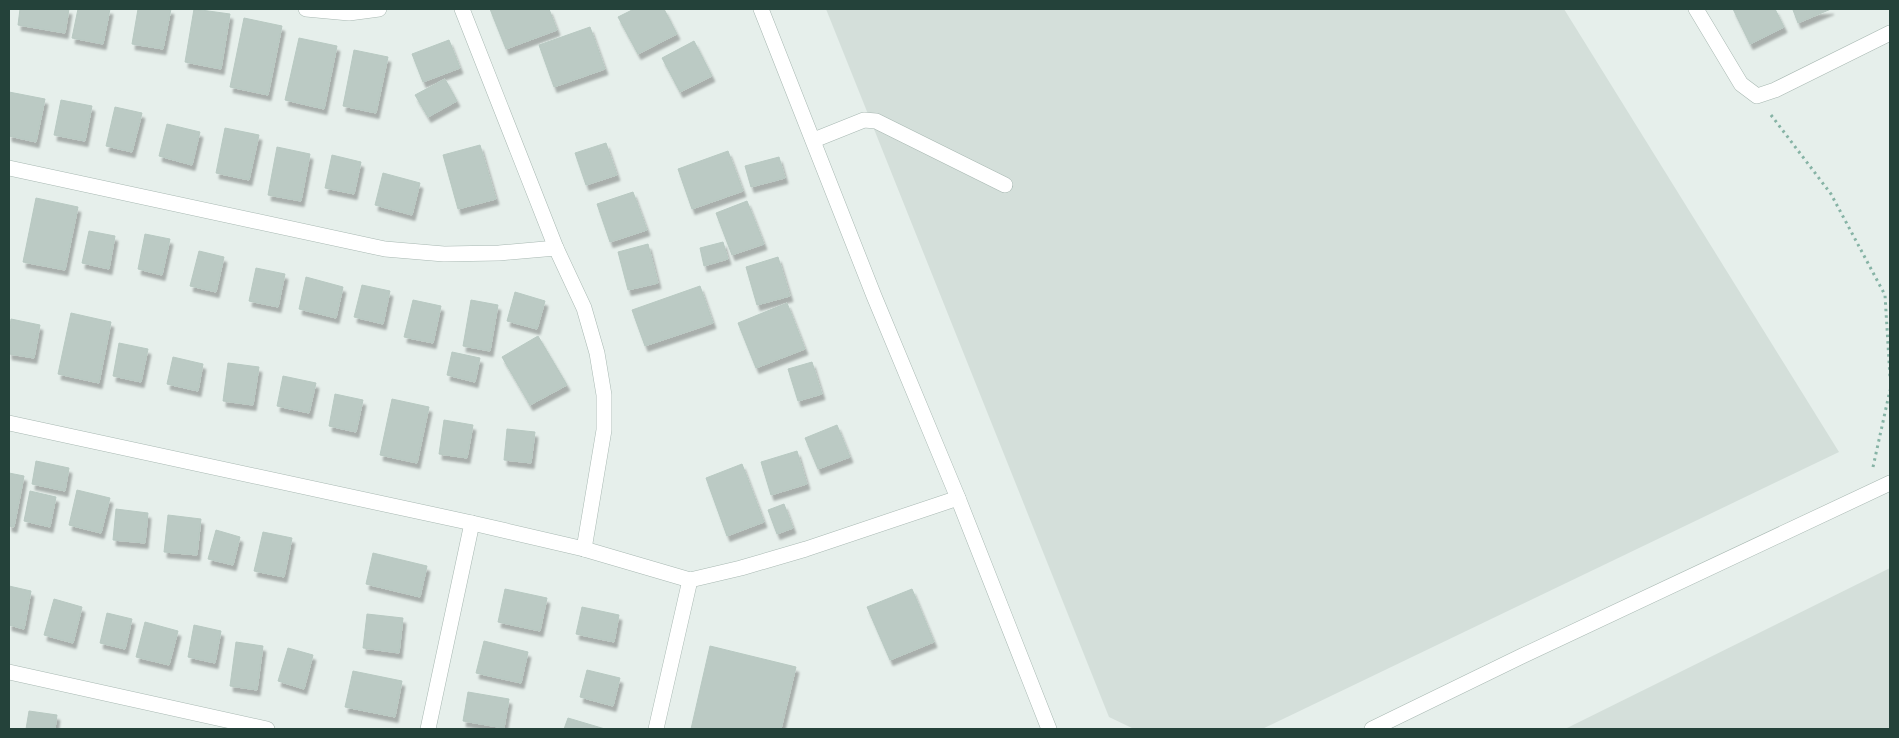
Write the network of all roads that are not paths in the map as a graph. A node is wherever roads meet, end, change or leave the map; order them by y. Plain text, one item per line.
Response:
1 (306, 9) edge
2 (379, 9) edge
3 (462, 9) edge
4 (762, 9) edge
5 (1696, 9) edge
6 (1890, 33) edge
7 (814, 140) junction
8 (9, 168) edge
9 (1005, 185) dead end
10 (556, 248) junction
11 (9, 423) edge
12 (1890, 483) edge
13 (958, 498) junction
14 (472, 523) junction
15 (584, 549) junction
16 (690, 580) junction
17 (9, 672) edge
18 (267, 729) edge
19 (428, 729) edge
20 (656, 729) edge
21 (1049, 729) edge
22 (1372, 729) edge

1 - 2 street
3 - 10 street
4 - 7 street
5 - 6 street
7 - 9 street
7 - 13 street
8 - 10 street
10 - 15 street
11 - 14 street
12 - 22 street
13 - 16 street
13 - 21 street
14 - 15 street
14 - 19 street
15 - 16 street
16 - 20 street
17 - 18 street

